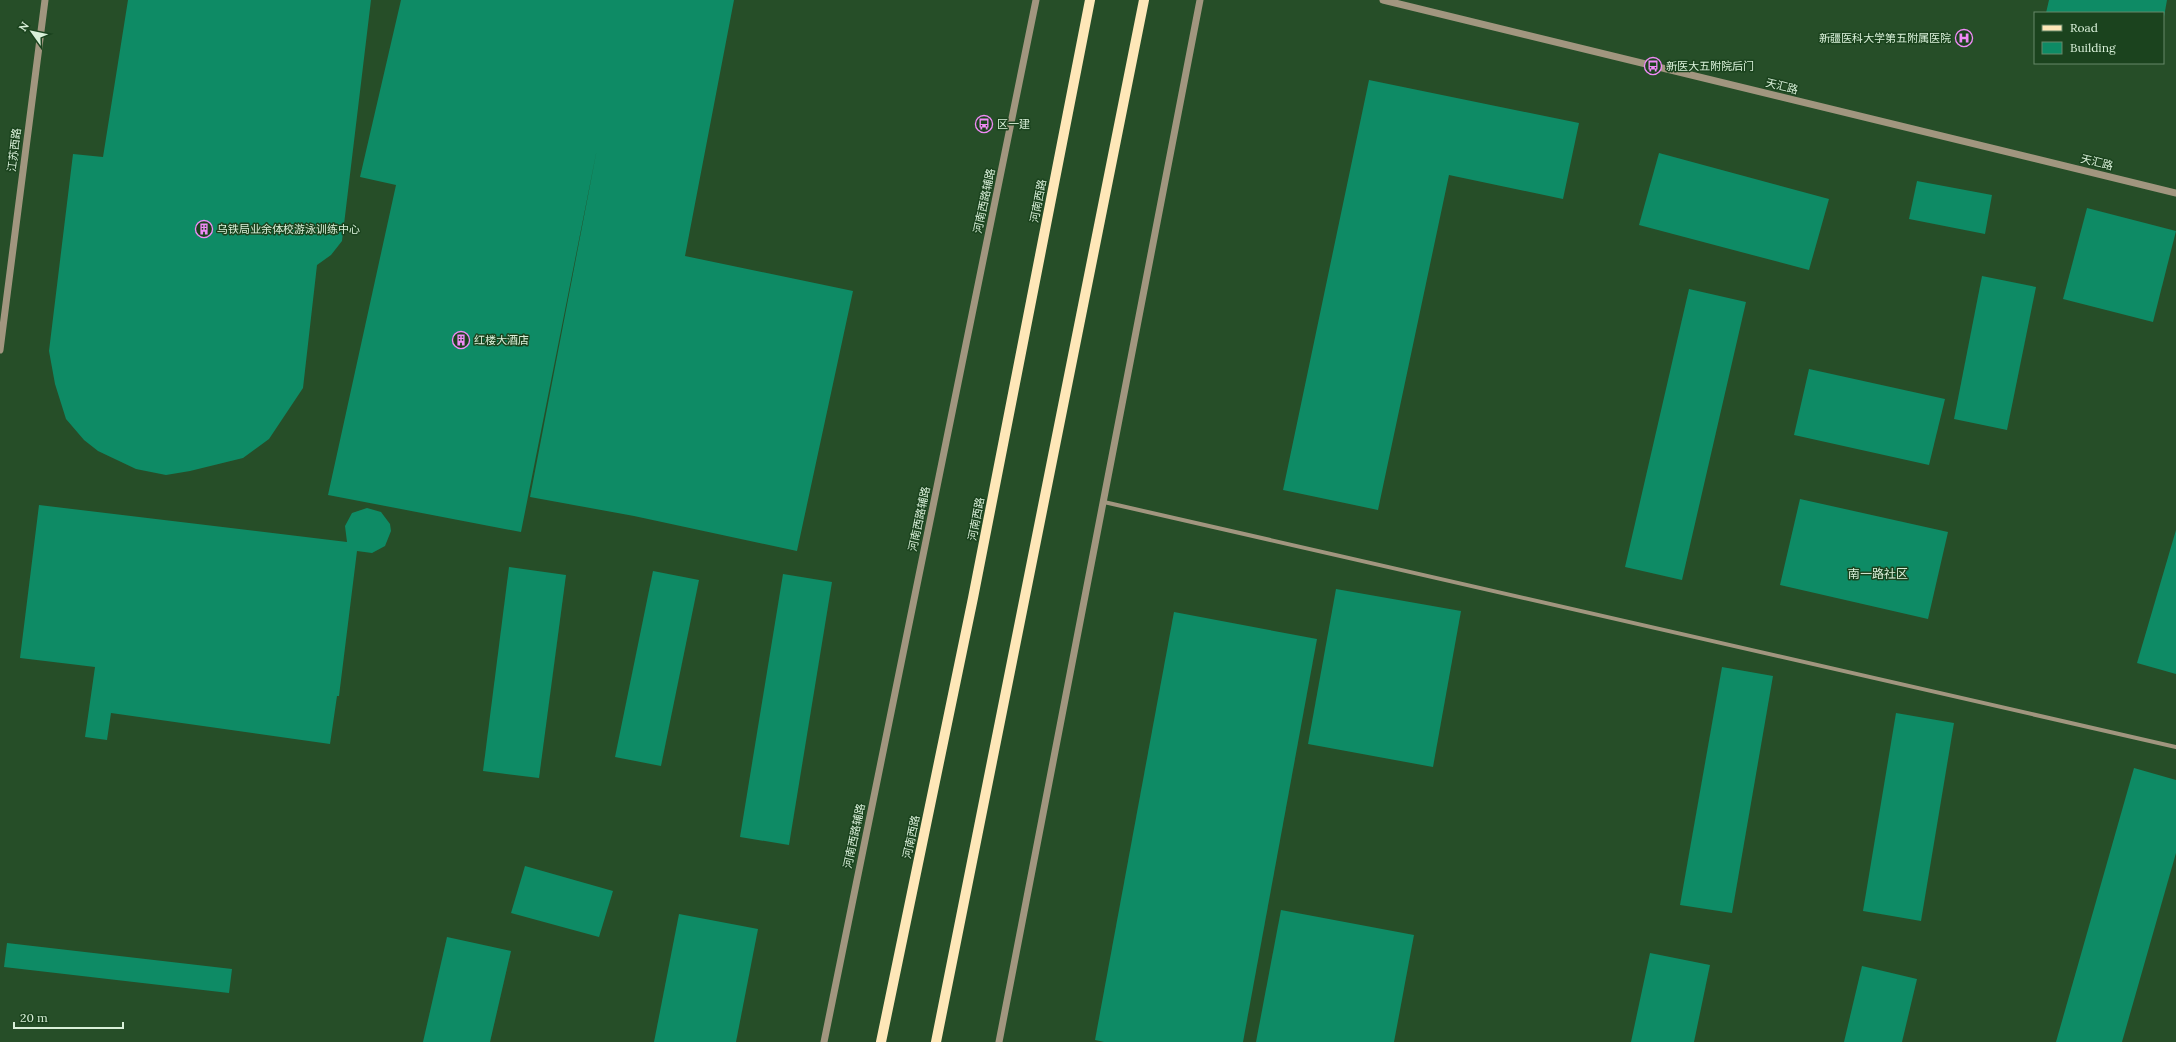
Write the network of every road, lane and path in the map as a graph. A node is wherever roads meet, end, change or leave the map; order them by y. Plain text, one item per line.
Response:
1 (45, 0) edge
2 (1036, 0) edge
3 (1090, 0) edge
4 (1144, 0) edge
5 (1200, 0) edge
6 (1382, 0) edge
7 (2176, 193) edge
8 (0, 350) edge
9 (1104, 502) junction
10 (2176, 747) edge
11 (824, 1042) edge
12 (881, 1042) edge
13 (936, 1042) edge
14 (999, 1042) edge

1 - 8 street, 江苏西路
2 - 11 street, 河南西路辅路
3 - 12 main road, 河南西路
4 - 13 main road
5 - 9 street
6 - 7 street, 天汇路
9 - 10 street
9 - 14 street

